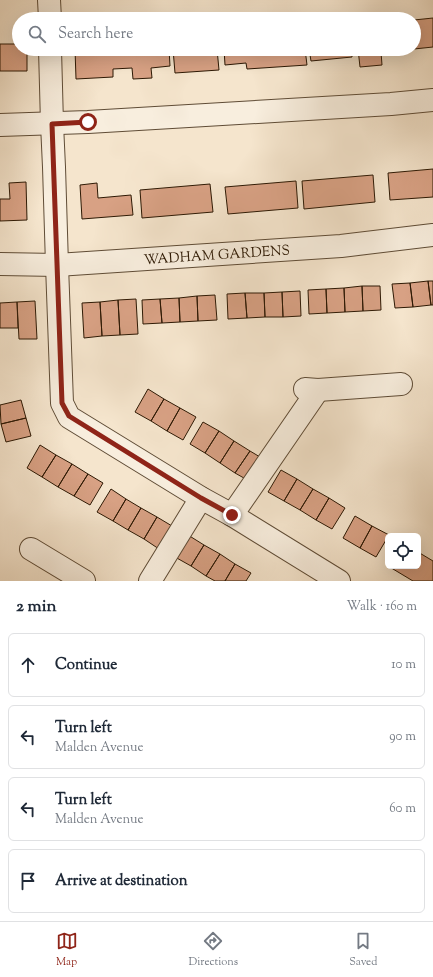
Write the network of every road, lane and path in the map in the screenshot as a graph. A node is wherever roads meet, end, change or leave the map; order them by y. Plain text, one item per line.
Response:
1 (49, 0) edge
2 (50, 12) edge
3 (50, 56) edge
4 (433, 100) edge
5 (52, 124) junction
6 (0, 125) edge
7 (433, 235) edge
8 (0, 264) edge
9 (57, 265) junction
10 (401, 384) dead end
11 (201, 498) junction
12 (232, 515) junction
13 (31, 549) dead end
14 (84, 581) edge
15 (150, 581) edge
16 (339, 581) edge

1 - 2 street
3 - 5 street
4 - 5 street
5 - 6 street
5 - 9 street
7 - 9 street, WADHAM GARDENS
8 - 9 street, WADHAM GARDENS
9 - 11 street
10 - 12 street
11 - 12 street
11 - 15 street
12 - 16 street
13 - 14 street

